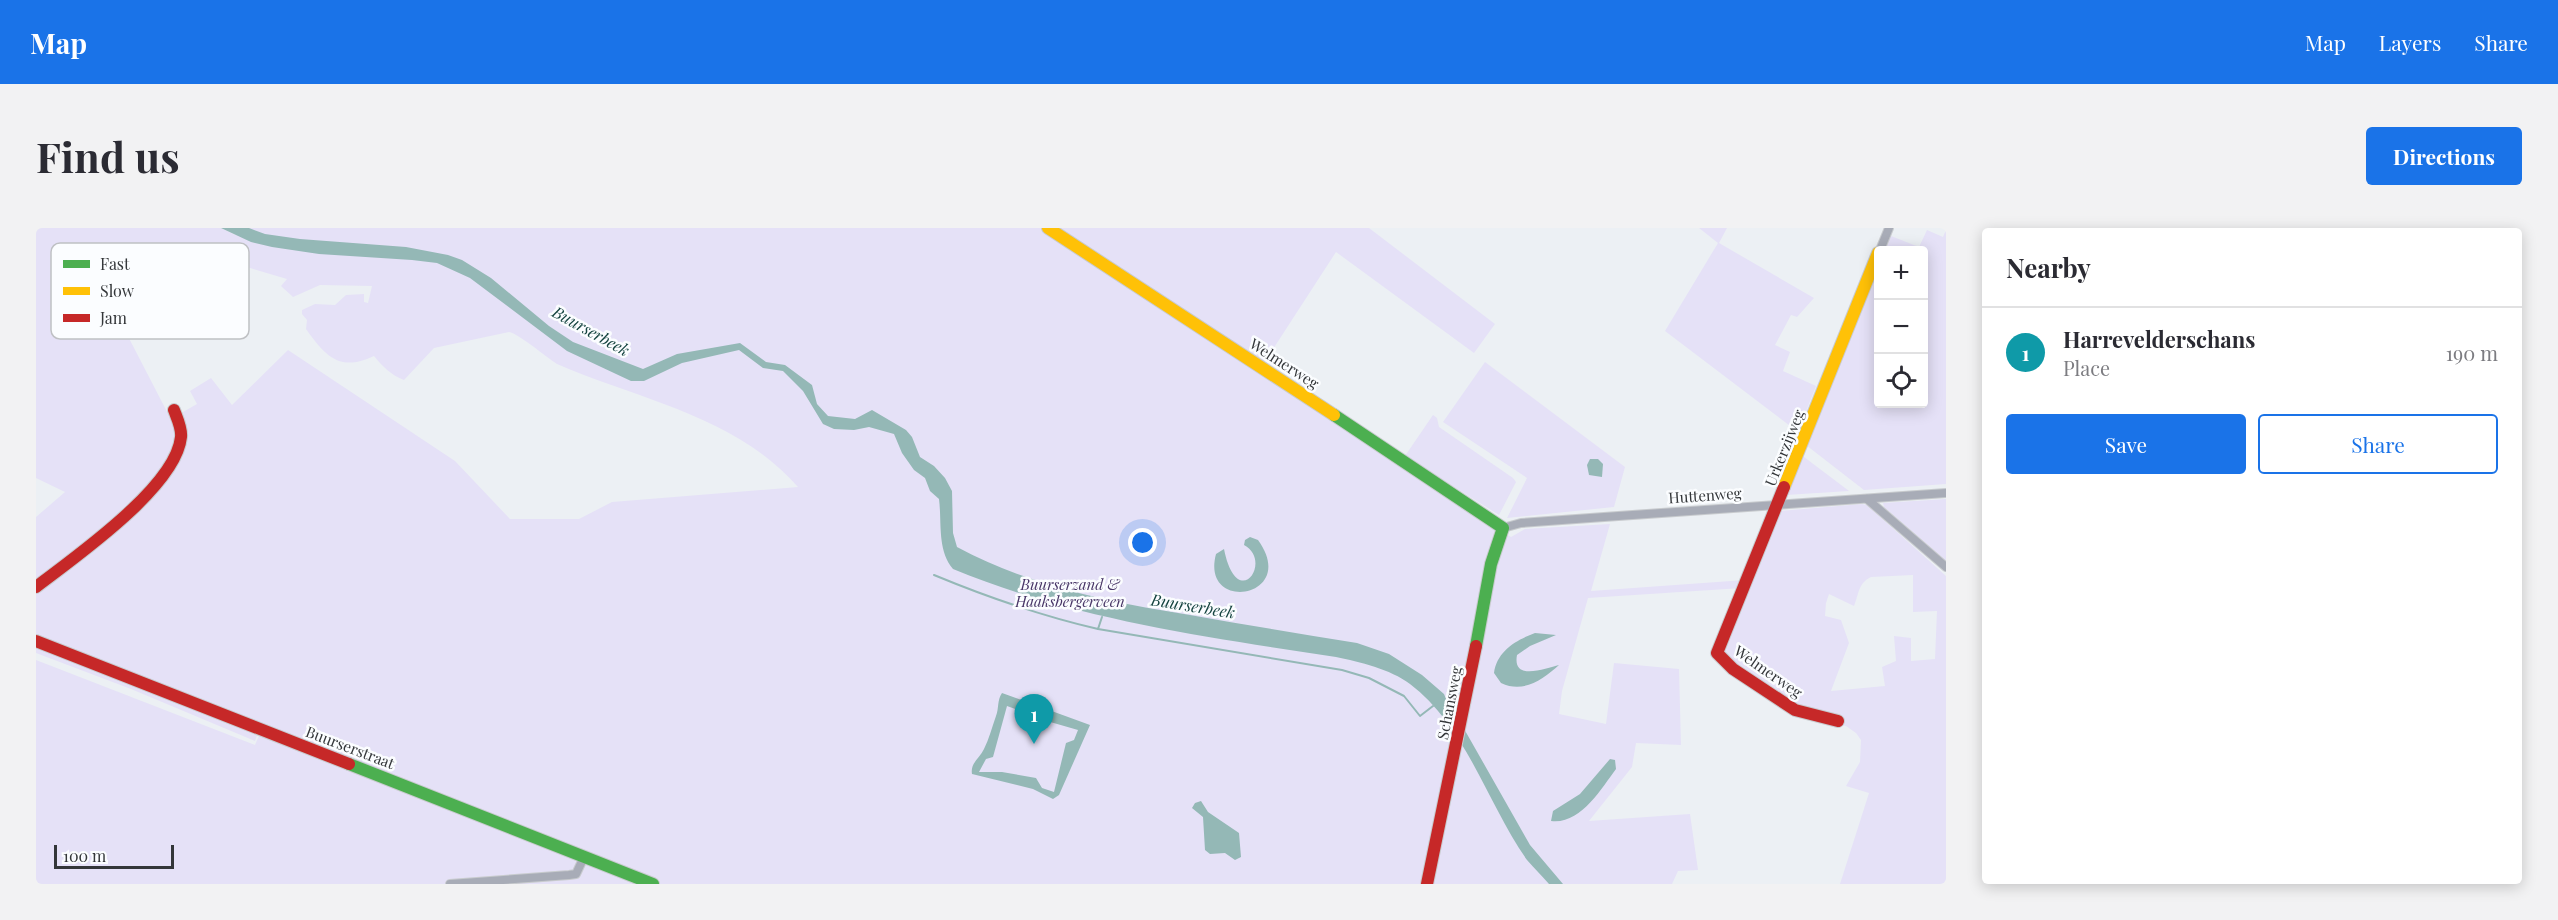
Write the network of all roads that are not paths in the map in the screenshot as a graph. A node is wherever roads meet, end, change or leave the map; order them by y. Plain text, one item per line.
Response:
1 (1047, 228) edge
2 (1889, 228) edge
3 (1882, 246) edge
4 (1874, 265) edge
5 (174, 410) dead end
6 (1946, 493) edge
7 (1867, 499) junction
8 (1779, 504) junction
9 (1503, 528) junction
10 (1946, 567) edge
11 (36, 587) edge
12 (36, 640) edge
13 (1717, 653) joint
14 (1838, 722) dead end
15 (584, 857) junction
16 (450, 884) edge
17 (653, 884) edge
18 (1427, 884) edge

1 - 9 street, Welmerweg
2 - 3 street, Urkerzijweg
4 - 8 street, Urkerzijweg
5 - 11 street
6 - 7 street, Huttenweg
7 - 8 street, Huttenweg
7 - 10 street
8 - 9 street, Huttenweg
8 - 13 street, Urkerzijweg
9 - 18 street, Schansweg
12 - 15 street, Buurserstraat
13 - 14 street, Welmerweg
15 - 16 street
15 - 17 street, Buurserstraat

